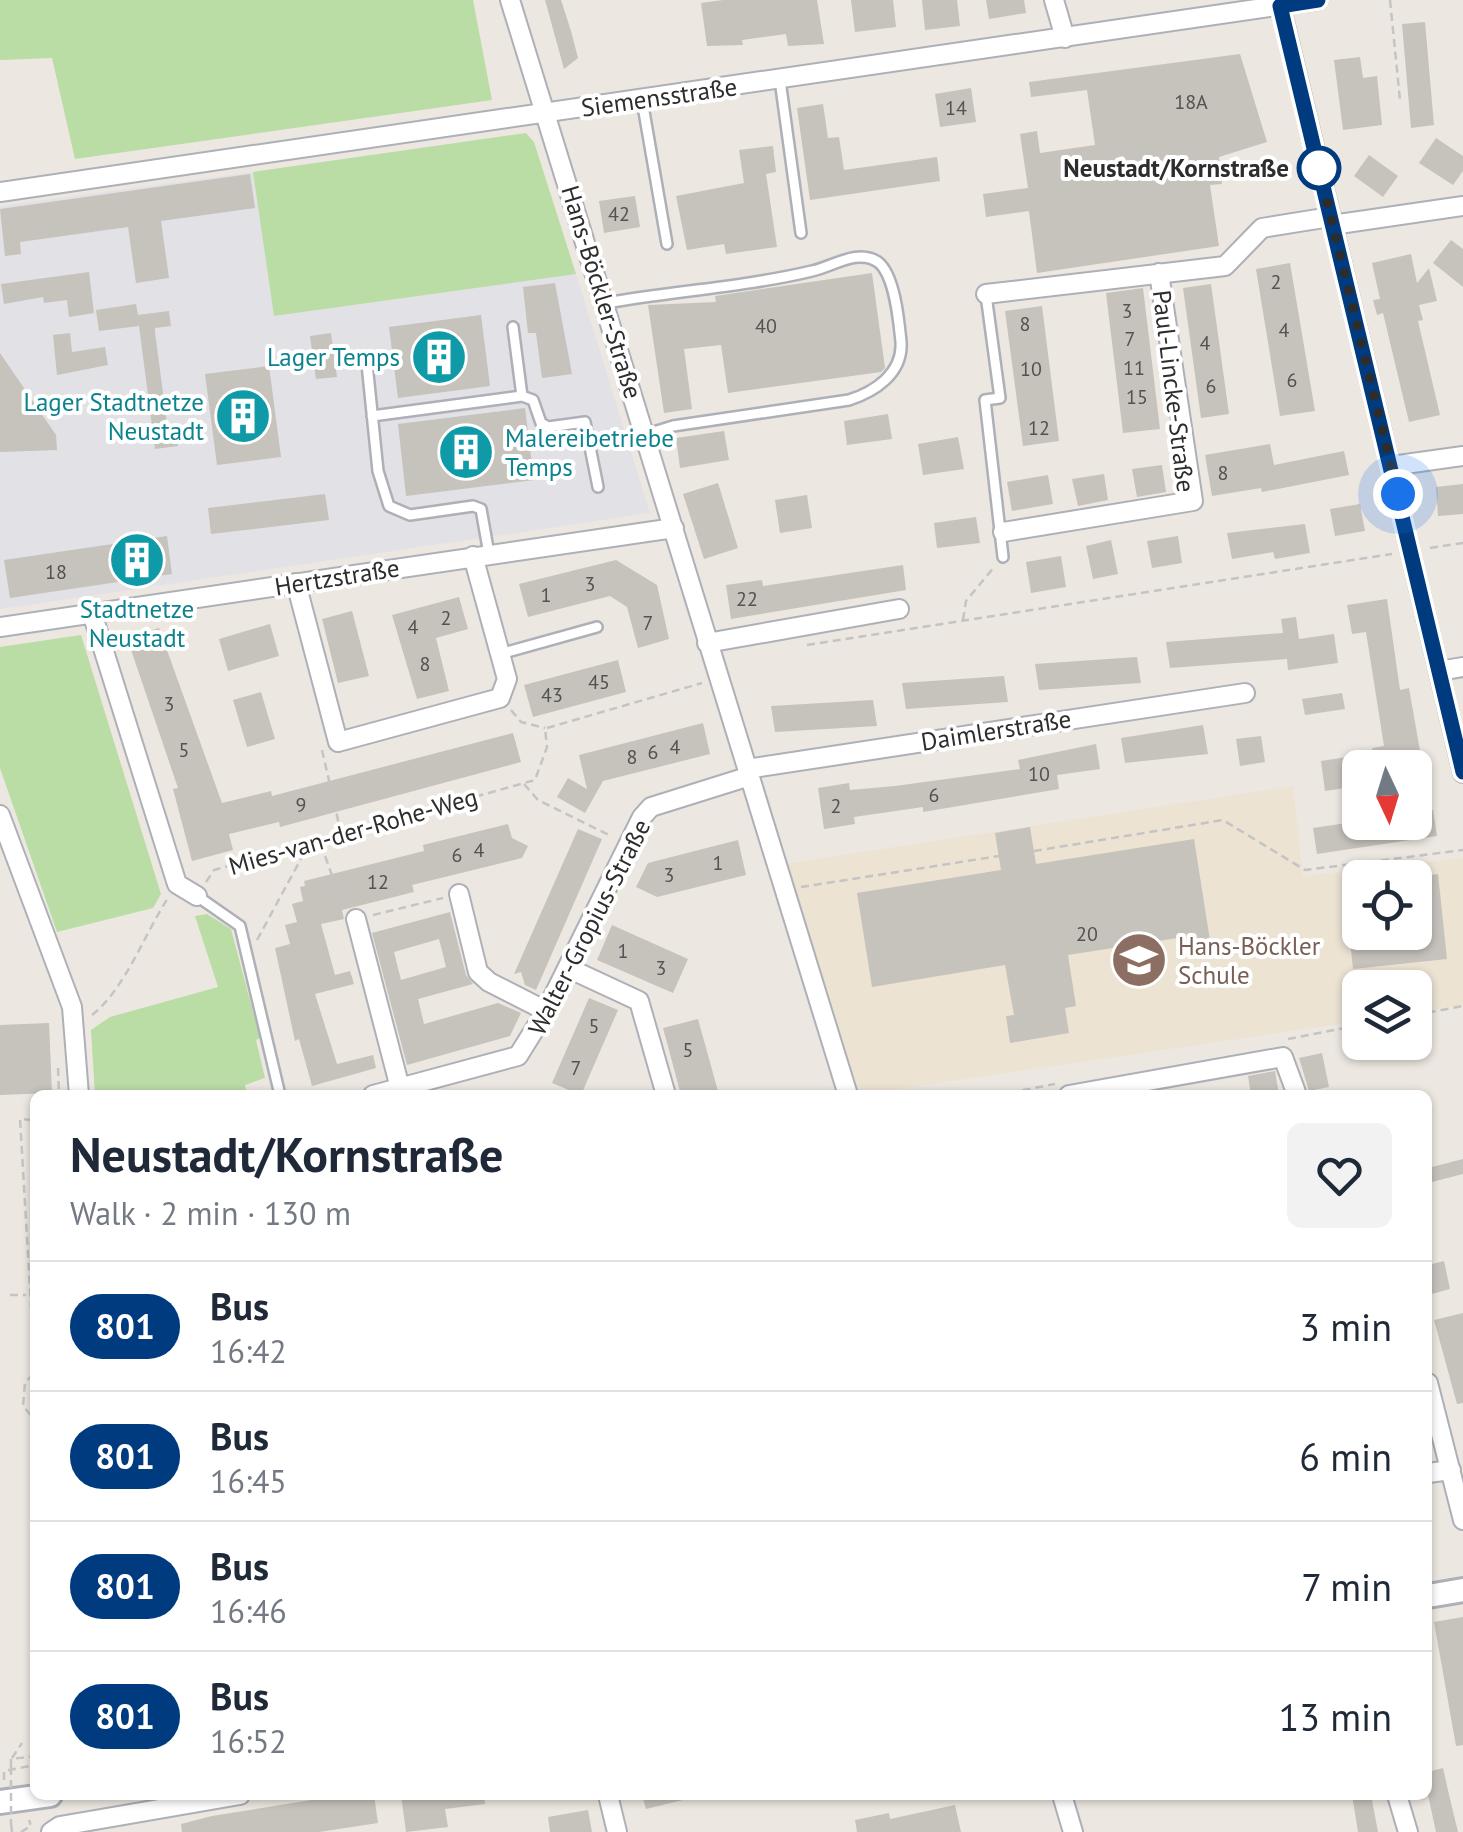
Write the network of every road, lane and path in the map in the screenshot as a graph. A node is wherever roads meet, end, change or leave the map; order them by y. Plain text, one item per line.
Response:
1 (510, 0) edge
2 (1054, 0) edge
3 (1318, 0) edge
4 (1390, 0) edge
5 (1280, 3) edge
6 (1065, 38) junction
7 (780, 80) junction
8 (642, 100) junction
9 (1400, 100) dead end
10 (547, 114) junction
11 (0, 192) edge
12 (1463, 206) edge
13 (1331, 221) junction
14 (800, 233) dead end
15 (667, 244) dead end
16 (1158, 273) junction
17 (986, 294) joint
18 (606, 303) junction
19 (513, 327) dead end
20 (367, 364) dead end
21 (522, 396) junction
22 (372, 416) junction
23 (644, 435) junction
24 (1463, 456) edge
25 (1391, 466) junction
26 (598, 487) dead end
27 (674, 528) junction
28 (1003, 532) junction
29 (1463, 543) edge
30 (1410, 551) junction
31 (481, 555) junction
32 (1003, 557) joint
33 (296, 584) junction
34 (899, 610) dead end
35 (92, 613) junction
36 (963, 620) junction
37 (597, 626) dead end
38 (0, 627) edge
39 (707, 643) junction
40 (790, 648) dead end
41 (500, 654) junction
42 (1463, 667) edge
43 (1439, 671) junction
44 (719, 678) junction
45 (1245, 693) dead end
46 (500, 698) junction
47 (545, 728) junction
48 (338, 742) junction
49 (748, 773) junction
50 (1463, 773) edge
51 (523, 784) junction
52 (0, 814) edge
53 (342, 834) junction
54 (309, 844) junction
55 (628, 844) junction
56 (1463, 850) edge
57 (1034, 851) dead end
58 (999, 856) dead end
59 (177, 884) junction
60 (785, 889) junction
61 (459, 894) joint
62 (197, 896) junction
63 (356, 919) junction
64 (247, 958) junction
65 (568, 968) junction
66 (1463, 1006) edge
67 (546, 1011) junction
68 (1432, 1012) edge
69 (74, 1021) junction
70 (57, 1058) dead end
71 (400, 1088) junction
72 (59, 1090) edge
73 (80, 1090) edge
74 (279, 1090) edge
75 (392, 1090) edge
76 (665, 1090) edge
77 (846, 1090) edge
78 (1096, 1090) edge
79 (1295, 1090) edge
80 (30, 1118) edge
81 (10, 1295) dead end
82 (28, 1295) junction
83 (30, 1315) edge
84 (30, 1378) edge
85 (1432, 1398) edge
86 (30, 1413) edge
87 (1451, 1470) junction
88 (1432, 1473) edge
89 (1463, 1520) edge
90 (1463, 1590) edge
91 (1432, 1595) edge
92 (22, 1743) dead end
93 (30, 1757) edge
94 (11, 1759) junction
95 (30, 1766) edge
96 (30, 1798) edge
97 (211, 1800) edge
98 (609, 1800) edge
99 (1063, 1800) edge
100 (1398, 1800) edge
101 (1, 1802) edge
102 (12, 1832) edge
103 (51, 1832) edge
104 (617, 1832) edge
105 (1073, 1832) edge
106 (1408, 1832) edge

1 - 10 street, Hans-Böckler-Straße
2 - 6 street
3 - 5 street, Siemensstraße
4 - 9 path
5 - 6 street, Siemensstraße
5 - 13 street
6 - 7 street, Siemensstraße
7 - 8 street, Siemensstraße
7 - 14 lane
8 - 10 street, Siemensstraße
8 - 15 lane
10 - 11 street, Siemensstraße
10 - 18 street, Hans-Böckler-Straße
12 - 13 street
13 - 16 street
13 - 25 street
16 - 17 street
16 - 28 street, Paul-Lincke-Straße
17 - 28 lane
18 - 23 street, Hans-Böckler-Straße
18 - 23 lane
19 - 21 lane
20 - 22 lane
21 - 22 lane
21 - 26 lane
22 - 31 lane
23 - 27 street, Hans-Böckler-Straße
24 - 25 street
25 - 30 street
27 - 31 street, Hertzstraße
27 - 39 street, Hans-Böckler-Straße
28 - 32 lane
29 - 30 path
30 - 36 path
30 - 43 street
31 - 33 street, Hertzstraße
31 - 41 street
32 - 36 path
33 - 35 street, Hertzstraße
33 - 48 street
34 - 39 street
35 - 38 street, Hertzstraße
35 - 59 street
36 - 40 path
37 - 41 lane
39 - 44 street, Hans-Böckler-Straße
41 - 46 street
42 - 43 street
43 - 50 street
44 - 47 path
44 - 49 street, Hans-Böckler-Straße
45 - 49 street, Daimlerstraße
46 - 47 path
46 - 48 street
47 - 51 path
48 - 53 path
49 - 55 street, Walter-Gropius-Straße
49 - 60 street, Hans-Böckler-Straße
51 - 53 path, Mies-van-der-Rohe-Weg
51 - 55 path
52 - 69 street
53 - 54 path, Mies-van-der-Rohe-Weg
54 - 62 path, Mies-van-der-Rohe-Weg
54 - 63 path
54 - 64 path
55 - 65 street, Walter-Gropius-Straße
56 - 57 path
58 - 60 path
59 - 62 street
59 - 69 path
60 - 77 street, Hans-Böckler-Straße
61 - 63 path
61 - 67 street
62 - 64 lane
63 - 71 street
64 - 74 lane
65 - 67 street, Walter-Gropius-Straße
65 - 76 street
66 - 68 path
67 - 71 street, Walter-Gropius-Straße
69 - 73 street
70 - 72 path
71 - 75 street, Walter-Gropius-Straße
78 - 79 street
80 - 82 path
81 - 82 path
82 - 83 path
84 - 86 path
85 - 87 street
87 - 88 street
87 - 89 street
90 - 91 street
92 - 94 path
93 - 94 path
94 - 102 path, bridge
95 - 101 path
96 - 101 street
97 - 103 street
98 - 104 street
99 - 105 street
100 - 106 street

